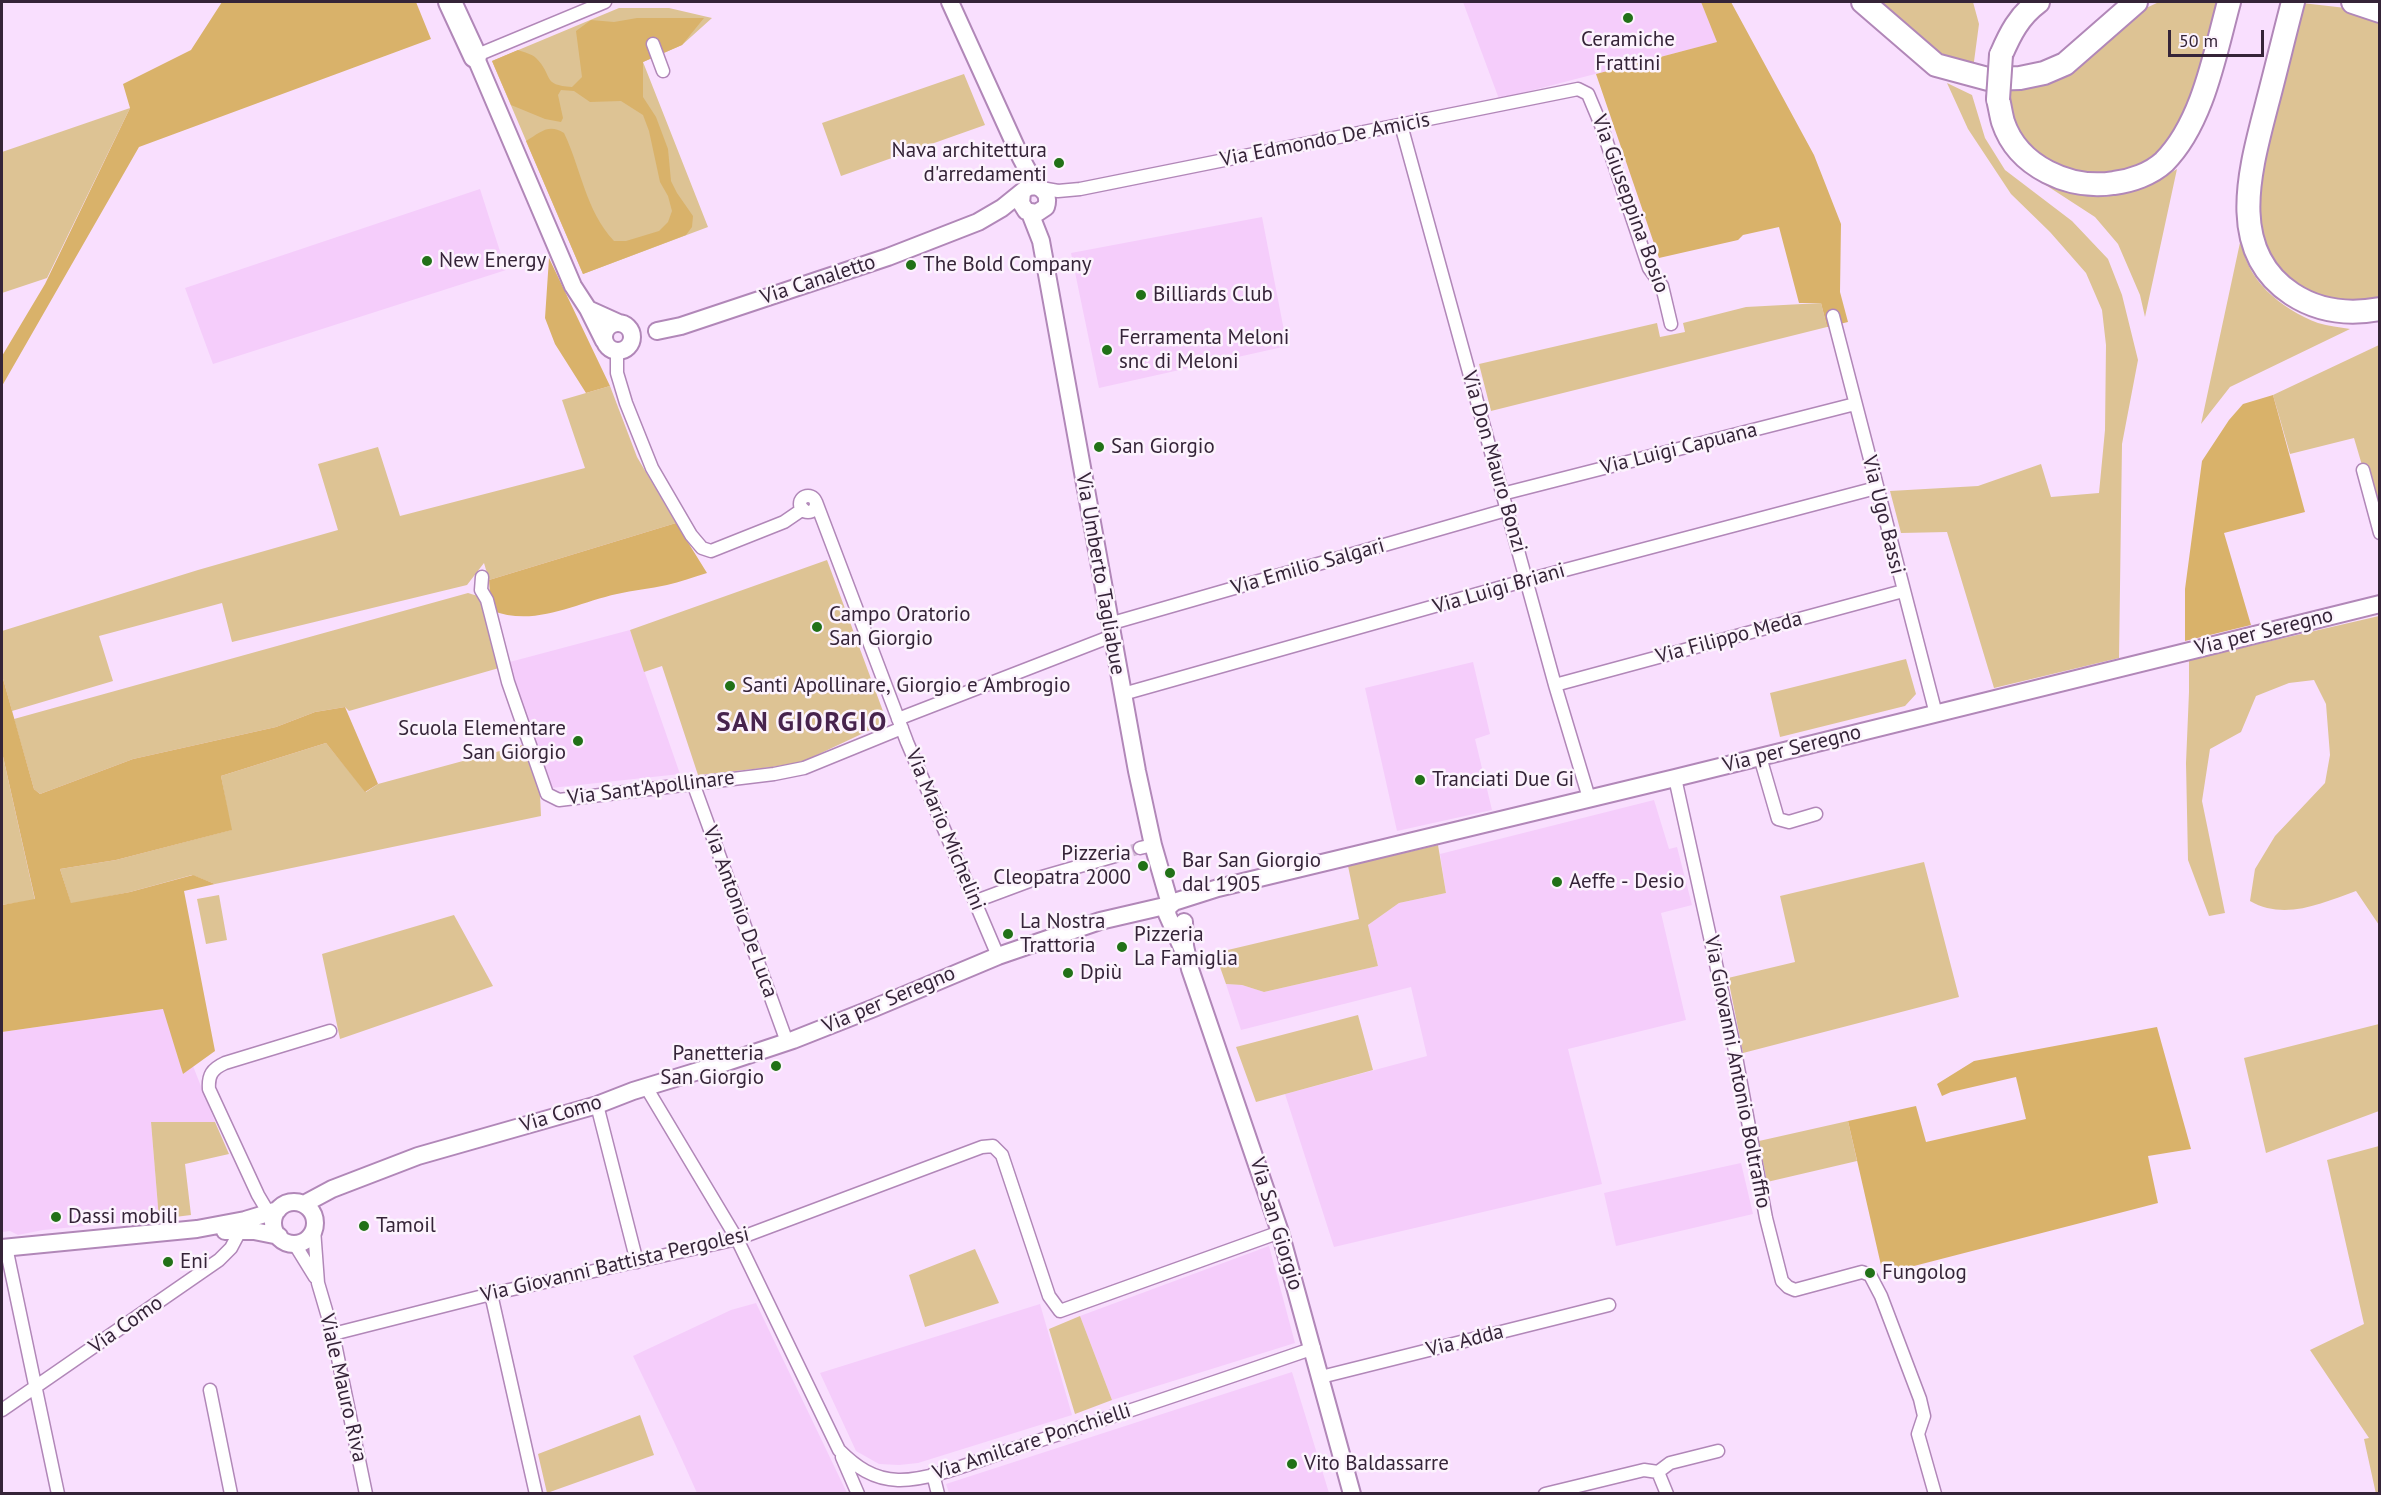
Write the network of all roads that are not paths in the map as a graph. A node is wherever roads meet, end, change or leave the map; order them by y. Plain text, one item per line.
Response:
1 (450, 2) edge
2 (605, 2) edge
3 (950, 2) edge
4 (1863, 2) edge
5 (2038, 2) edge
6 (2136, 2) edge
7 (2229, 2) edge
8 (2293, 2) edge
9 (2353, 2) edge
10 (2379, 11) edge
11 (653, 44) dead end
12 (475, 56) junction
13 (663, 71) dead end
14 (1578, 89) joint
15 (1401, 125) junction
16 (1034, 199) junction
17 (588, 309) junction
18 (2379, 309) edge
19 (1833, 316) dead end
20 (621, 324) junction
21 (1671, 324) dead end
22 (657, 331) junction
23 (617, 346) junction
24 (1855, 404) junction
25 (2362, 470) dead end
26 (1876, 488) junction
27 (1502, 494) junction
28 (1506, 510) junction
29 (2379, 533) edge
30 (482, 577) dead end
31 (1527, 580) junction
32 (1903, 591) junction
33 (2379, 604) edge
34 (1110, 630) junction
35 (1555, 685) junction
36 (1122, 694) junction
37 (1936, 714) junction
38 (900, 723) junction
39 (1760, 757) junction
40 (1675, 778) junction
41 (693, 783) junction
42 (1589, 798) junction
43 (1816, 814) dead end
44 (1115, 856) tunnel mouth
45 (976, 901) junction
46 (1175, 911) junction
47 (998, 956) junction
48 (330, 1031) dead end
49 (787, 1042) junction
50 (640, 1089) junction
51 (597, 1105) junction
52 (352, 1182) junction
53 (303, 1204) junction
54 (314, 1223) junction
55 (279, 1225) junction
56 (197, 1229) junction
57 (240, 1231) junction
58 (1280, 1232) junction
59 (737, 1239) junction
60 (4, 1247) edge
61 (637, 1262) junction
62 (318, 1283) junction
63 (491, 1294) junction
64 (1609, 1305) dead end
65 (333, 1334) junction
66 (1314, 1348) junction
67 (1321, 1377) junction
68 (34, 1388) junction
69 (210, 1390) dead end
70 (2, 1410) edge
71 (839, 1450) junction
72 (1718, 1451) dead end
73 (1658, 1472) junction
74 (933, 1474) junction
75 (58, 1494) edge
76 (231, 1494) edge
77 (366, 1494) edge
78 (536, 1494) edge
79 (858, 1494) edge
80 (939, 1494) edge
81 (1352, 1494) edge
82 (1545, 1494) edge
83 (1667, 1494) edge
84 (1935, 1494) edge

1 - 12 highway
2 - 12 street
3 - 16 street, Via Umberto Tagliabue
4 - 6 highway
5 - 7 highway, bridge
8 - 18 highway
9 - 10 highway
11 - 13 street
12 - 17 street
14 - 15 street, Via Edmondo De Amicis
14 - 21 street, Via Giuseppina Bosio
15 - 16 street, Via Edmondo De Amicis
15 - 27 street, Via Don Mauro Bonzi
16 - 22 street, Via Canaletto
16 - 34 street, Via Umberto Tagliabue
17 - 20 street, Via Canaletto
17 - 23 street
19 - 24 street, Via Ugo Bassi
20 - 22 street, Via Canaletto
20 - 23 street
20 - 23 street
22 - 23 street, Via Canaletto
23 - 38 street, Via Mario Michelini
24 - 26 street, Via Ugo Bassi
24 - 27 street, Via Luigi Capuana
25 - 29 street
26 - 31 street, Via Luigi Briani
26 - 32 street, Via Ugo Bassi
27 - 28 street, Via Don Mauro Bonzi
28 - 31 street, Via Don Mauro Bonzi
28 - 34 street, Via Emilio Salgari
30 - 41 street, Via Sant'Apollinare
31 - 35 street, Via Don Mauro Bonzi
31 - 36 street, Via Luigi Briani
32 - 35 street, Via Filippo Meda
32 - 37 street, Via Ugo Bassi
33 - 37 street, Via per Seregno
34 - 36 street, Via Umberto Tagliabue
34 - 38 street, Via Emilio Salgari
35 - 42 street, Via Don Mauro Bonzi
36 - 46 street, Via Umberto Tagliabue
37 - 39 street, Via per Seregno
38 - 41 street, Via Sant'Apollinare
38 - 45 street, Via Mario Michelini
39 - 40 street, Via per Seregno
39 - 43 street
40 - 42 street, Via per Seregno
40 - 84 street, Via Giovanni Antonio Boltraffio
41 - 49 street, Via Antonio De Luca
42 - 46 street, Via per Seregno
44 - 45 street
45 - 47 street, Via Mario Michelini
46 - 47 street, Via per Seregno
46 - 58 street, Via San Giorgio
47 - 49 street, Via per Seregno
48 - 55 street, Viale Mauro Riva
49 - 50 street, Via per Seregno
50 - 51 street, Via Como
50 - 59 street, Via Amilcare Ponchielli
51 - 52 street, Via Como
51 - 61 street
52 - 53 street, Via Como
52 - 54 street, Via Como
53 - 54 street
53 - 55 street, Via Como
54 - 55 street, Via Como
54 - 62 street, Viale Mauro Riva
55 - 56 street, Via Como
55 - 57 street
55 - 62 street, Viale Mauro Riva
56 - 57 street
56 - 60 street
57 - 68 street, Via Como
58 - 59 street, Via Giovanni Battista Pergolesi
58 - 66 street, Via San Giorgio
59 - 61 street, Via Giovanni Battista Pergolesi
59 - 71 street, Via Amilcare Ponchielli
60 - 68 street
61 - 63 street, Via Giovanni Battista Pergolesi
62 - 65 street, Viale Mauro Riva
63 - 65 street, Via Giovanni Battista Pergolesi
63 - 78 street
64 - 67 street, Via Adda
65 - 77 street, Viale Mauro Riva
66 - 67 street, Via San Giorgio
66 - 74 street, Via Amilcare Ponchielli
67 - 81 street, Via San Giorgio
68 - 70 street, Via Como
68 - 75 street
69 - 76 street
71 - 74 street, Via Amilcare Ponchielli
71 - 79 street
72 - 73 street
73 - 82 street
73 - 83 street
74 - 80 street

